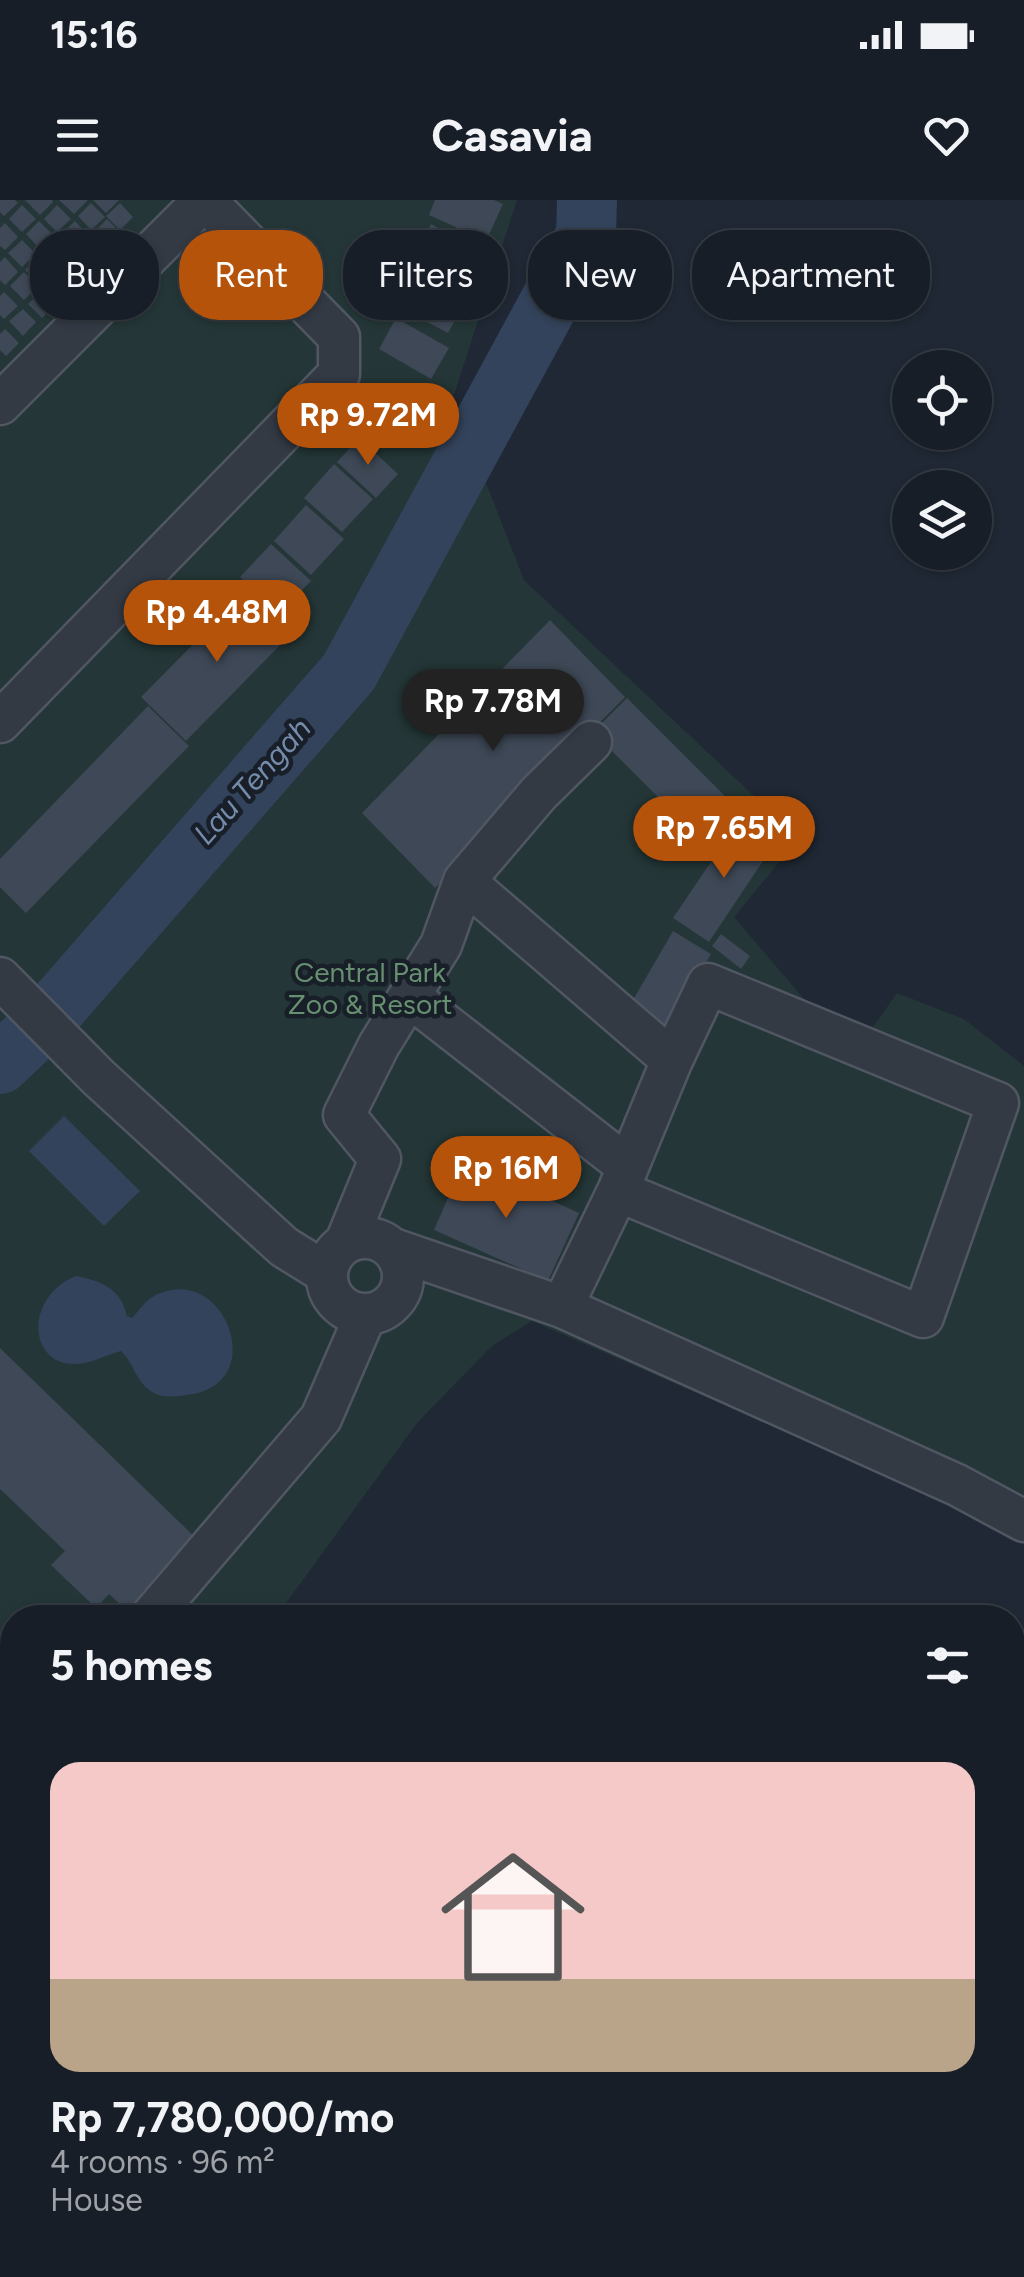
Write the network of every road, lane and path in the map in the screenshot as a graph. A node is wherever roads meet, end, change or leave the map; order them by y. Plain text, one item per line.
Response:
1 (204, 200) edge
2 (0, 404) edge
3 (0, 722) edge
4 (591, 742) dead end
5 (464, 882) junction
6 (7, 984) edge
7 (410, 996) junction
8 (672, 1060) junction
9 (622, 1178) junction
10 (393, 1249) junction
11 (336, 1258) junction
12 (562, 1307) junction
13 (366, 1314) junction
14 (1024, 1520) edge
15 (161, 1605) edge

1 - 2 street
1 - 3 street
4 - 5 street
5 - 7 street
5 - 8 street
6 - 11 street
7 - 9 street
7 - 11 street
8 - 9 street
8 - 9 street
9 - 12 street
10 - 11 street
10 - 12 street
10 - 13 street
11 - 13 street
12 - 14 street
13 - 15 street

